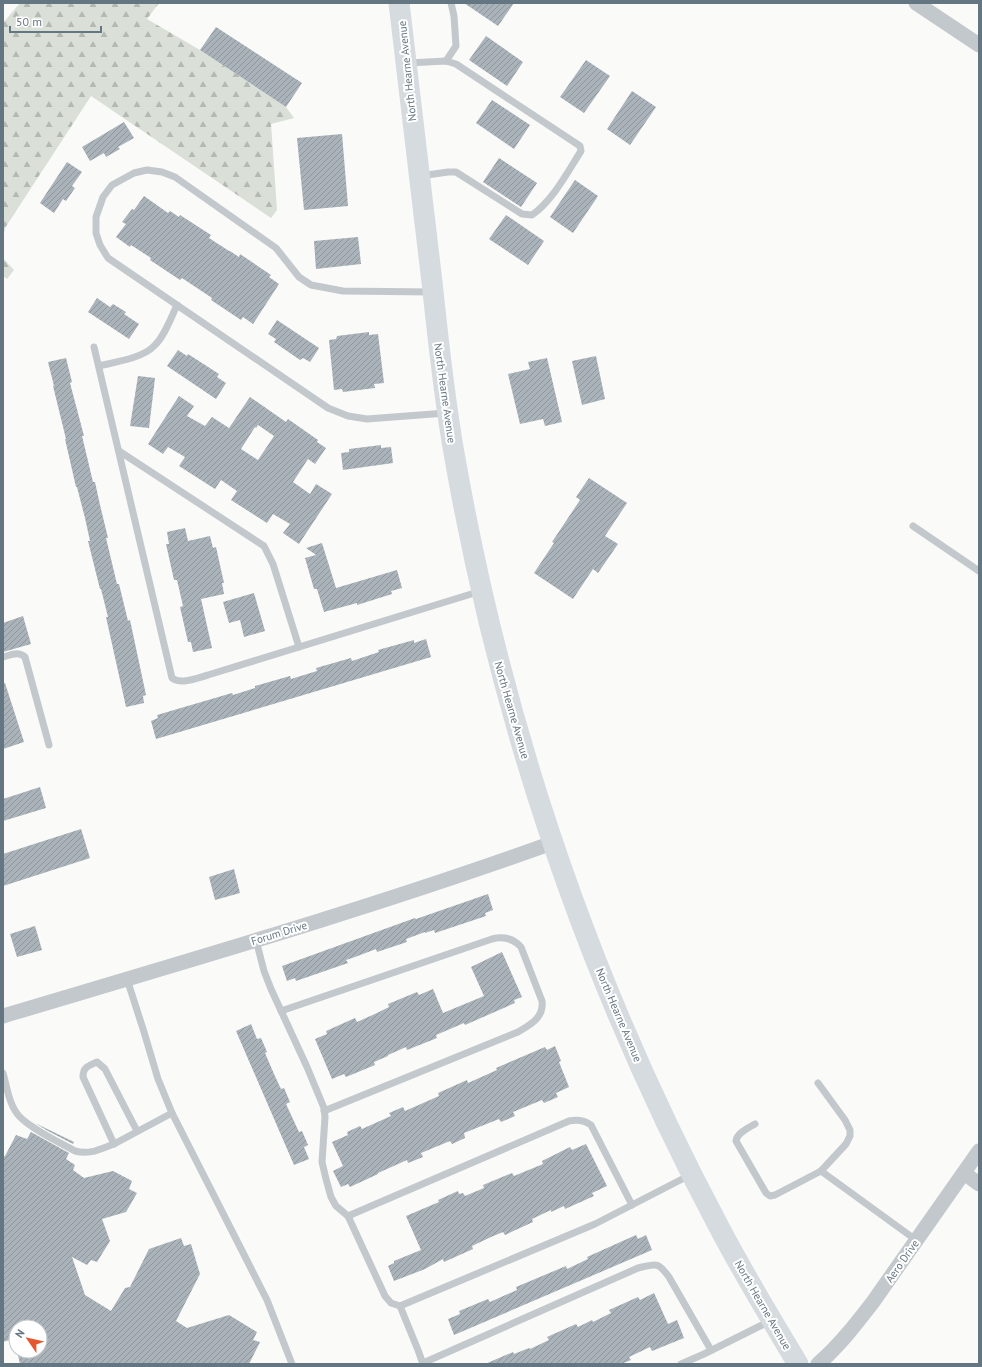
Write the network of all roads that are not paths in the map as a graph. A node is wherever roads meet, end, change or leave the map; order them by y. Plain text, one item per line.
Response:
1 (399, 3) edge
2 (452, 3) edge
3 (916, 3) edge
4 (979, 45) edge
5 (446, 61) junction
6 (406, 63) junction
7 (419, 177) junction
8 (433, 292) junction
9 (176, 306) junction
10 (94, 346) dead end
11 (99, 366) junction
12 (447, 412) junction
13 (119, 451) junction
14 (913, 526) dead end
15 (979, 571) edge
16 (481, 590) junction
17 (299, 647) junction
18 (3, 657) edge
19 (49, 745) dead end
20 (552, 843) junction
21 (256, 940) junction
22 (127, 979) junction
23 (281, 1011) junction
24 (3, 1016) edge
25 (3, 1073) edge
26 (818, 1082) dead end
27 (324, 1111) junction
28 (172, 1113) junction
29 (755, 1124) dead end
30 (137, 1131) junction
31 (114, 1144) junction
32 (979, 1151) edge
33 (821, 1171) junction
34 (964, 1173) junction
35 (692, 1174) junction
36 (979, 1184) edge
37 (632, 1205) junction
38 (348, 1216) junction
39 (916, 1240) junction
40 (400, 1306) junction
41 (772, 1320) junction
42 (711, 1350) junction
43 (292, 1364) edge
44 (423, 1364) edge
45 (681, 1364) edge
46 (798, 1364) edge
47 (818, 1364) edge

1 - 6 main road, North Hearne Avenue
2 - 5 lane
3 - 4 street
5 - 6 lane
5 - 7 lane
6 - 7 main road, North Hearne Avenue
7 - 8 main road, North Hearne Avenue
8 - 9 lane
8 - 12 main road, North Hearne Avenue
9 - 11 lane
9 - 12 lane
10 - 11 lane
11 - 13 lane
12 - 16 main road, North Hearne Avenue
13 - 17 lane
13 - 17 lane
14 - 15 lane
16 - 17 lane
16 - 20 main road, North Hearne Avenue
18 - 19 lane
20 - 21 street, Forum Drive
20 - 35 main road, North Hearne Avenue
21 - 22 street, Forum Drive
21 - 23 lane
22 - 24 street, Forum Drive
22 - 28 lane
23 - 27 lane
23 - 27 lane
25 - 31 lane
26 - 33 lane
27 - 38 lane
28 - 30 lane
28 - 43 lane
29 - 33 lane
30 - 31 lane
30 - 31 lane
32 - 34 street, Aero Drive
33 - 39 lane
34 - 36 street
34 - 39 street, Aero Drive
35 - 37 lane
35 - 41 main road, North Hearne Avenue
37 - 38 lane
37 - 40 lane
38 - 40 lane
39 - 47 street, Aero Drive
40 - 44 lane
41 - 42 lane
41 - 46 main road, North Hearne Avenue
42 - 44 lane
42 - 45 lane

